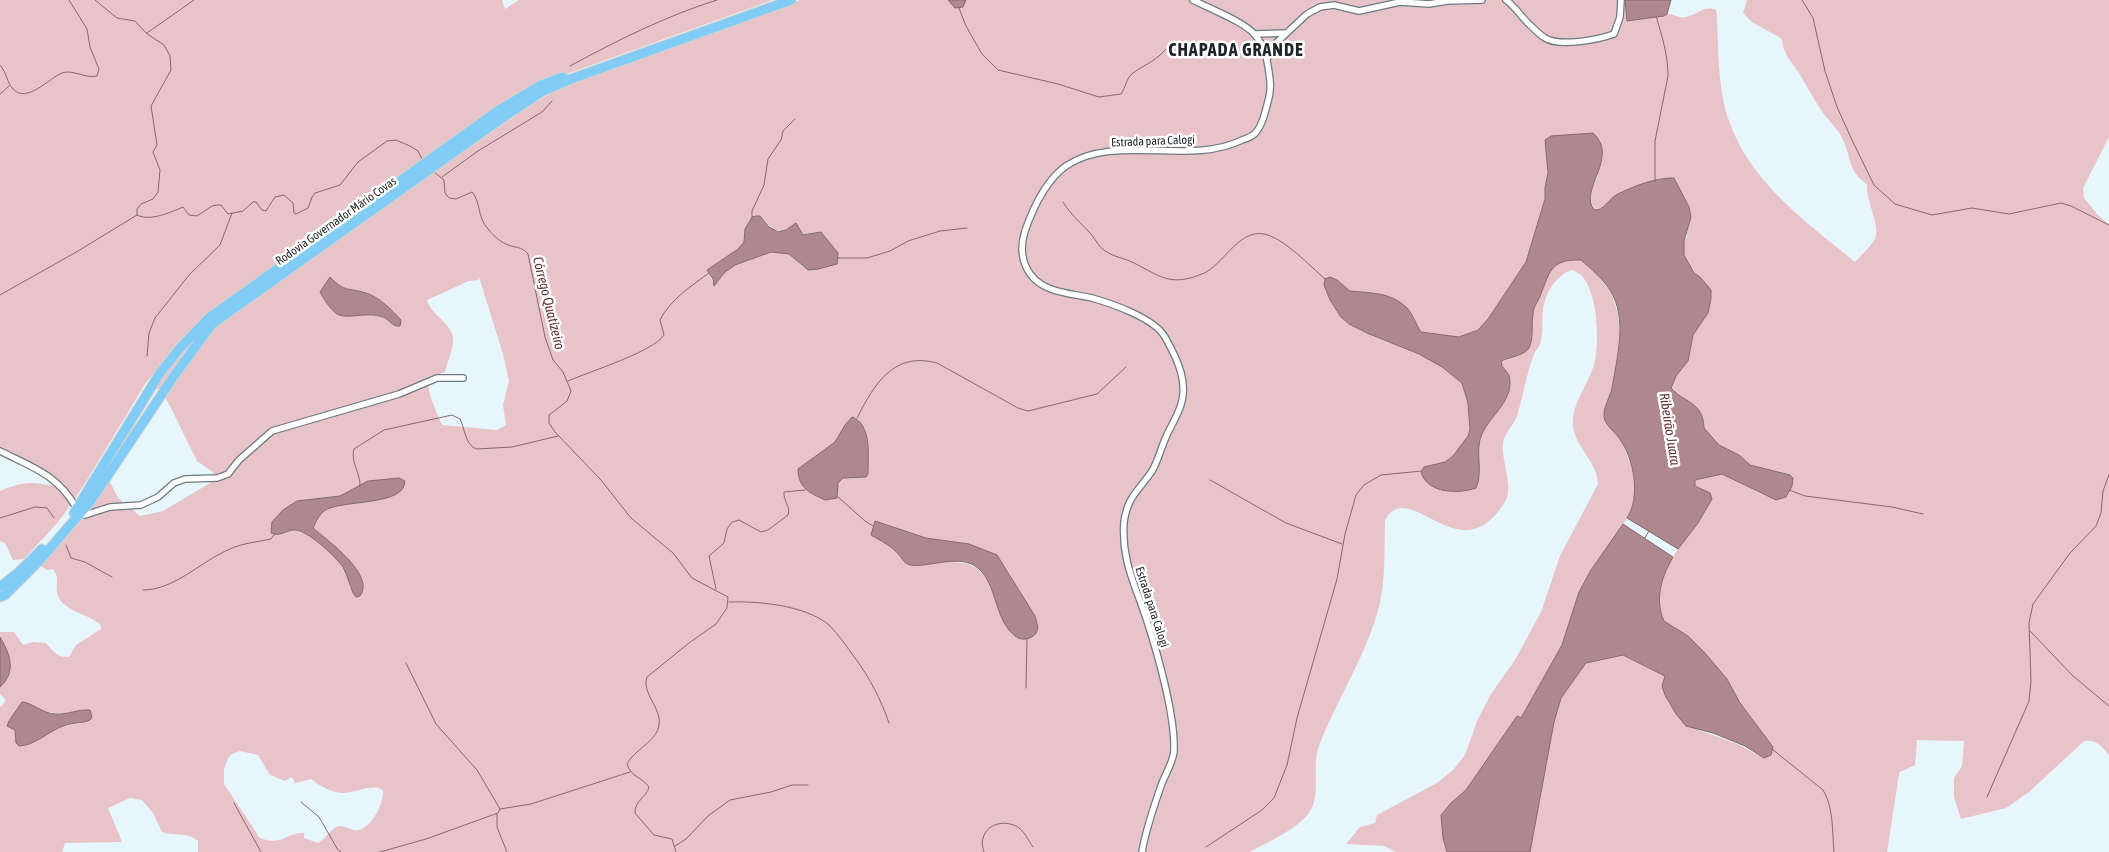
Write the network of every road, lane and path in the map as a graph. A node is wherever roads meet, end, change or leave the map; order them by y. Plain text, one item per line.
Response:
1 (777, 0) edge
2 (791, 0) edge
3 (1193, 0) edge
4 (1482, 0) edge
5 (1506, 0) edge
6 (1621, 0) edge
7 (1286, 33) junction
8 (1255, 34) junction
9 (1267, 59) junction
10 (438, 159) junction
11 (463, 378) dead end
12 (0, 452) edge
13 (79, 511) junction
14 (0, 587) edge
15 (0, 598) edge
16 (1142, 852) edge

1 - 10 highway, Rodovia Governador Mário Covas
2 - 10 highway, Rodovia Governador Mário Covas
3 - 8 street
4 - 7 street
5 - 6 street
7 - 8 street
7 - 9 street
8 - 9 street, Estrada para Calogi
9 - 16 street, Estrada para Calogi
10 - 13 highway, Rodovia Governador Mário Covas
11 - 13 street
12 - 13 street
13 - 14 highway, Rodovia Governador Mário Covas
13 - 15 highway, Rodovia Governador Mário Covas

